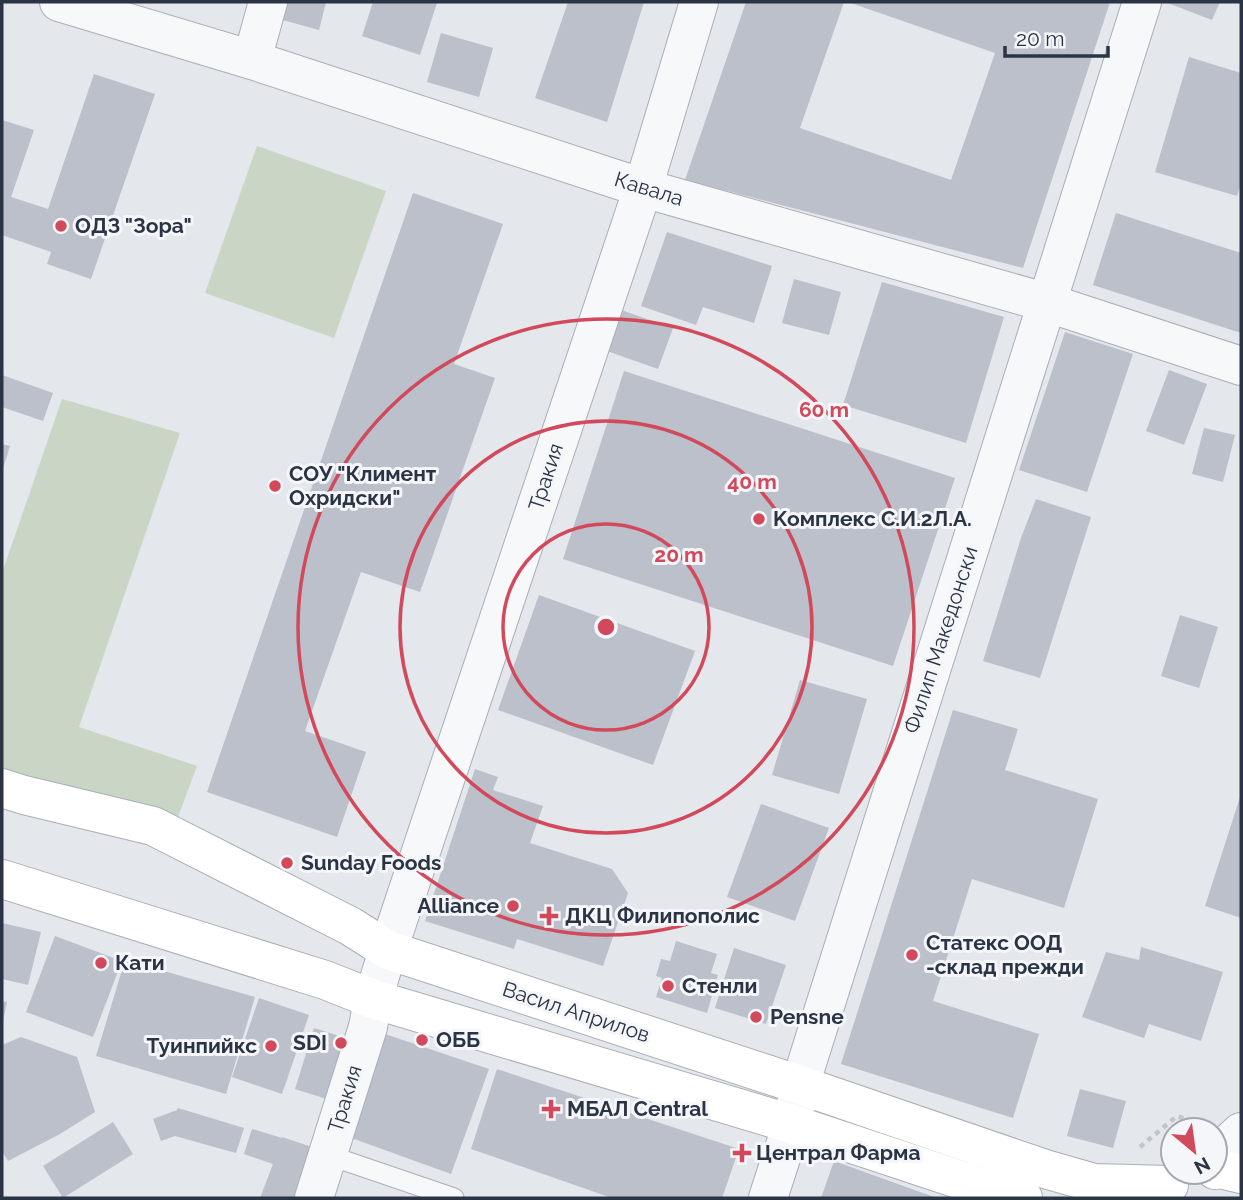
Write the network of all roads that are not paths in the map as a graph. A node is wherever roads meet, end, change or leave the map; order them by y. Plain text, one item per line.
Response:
1 (59, 2) edge
2 (268, 2) edge
3 (699, 2) edge
4 (1142, 2) edge
5 (252, 60) junction
6 (643, 188) junction
7 (1048, 303) junction
8 (1241, 366) edge
9 (2, 788) edge
10 (2, 879) edge
11 (388, 950) junction
12 (373, 999) junction
13 (800, 1085) junction
14 (792, 1124) junction
15 (344, 1165) junction
16 (1159, 1185) edge
17 (314, 1198) edge
18 (454, 1198) edge
19 (768, 1198) edge
20 (1023, 1198) edge

1 - 5 street, Кавала
2 - 5 street
3 - 6 street, Тракия
4 - 7 street, Филип Македонски
5 - 6 street, Кавала
6 - 7 street, Кавала
6 - 11 street, Тракия
7 - 8 street, Кавала
7 - 13 street, Филип Македонски
9 - 11 main road, Васил Априлов
10 - 12 main road, Васил Априлов
11 - 12 street, Тракия
11 - 13 main road, Васил Априлов
12 - 14 main road, Васил Априлов
12 - 15 street, Тракия
13 - 14 street, Филип Македонски
13 - 16 main road, Васил Априлов
14 - 19 street, Филип Македонски
14 - 20 main road, Васил Априлов
15 - 17 street, Тракия
15 - 18 lane

